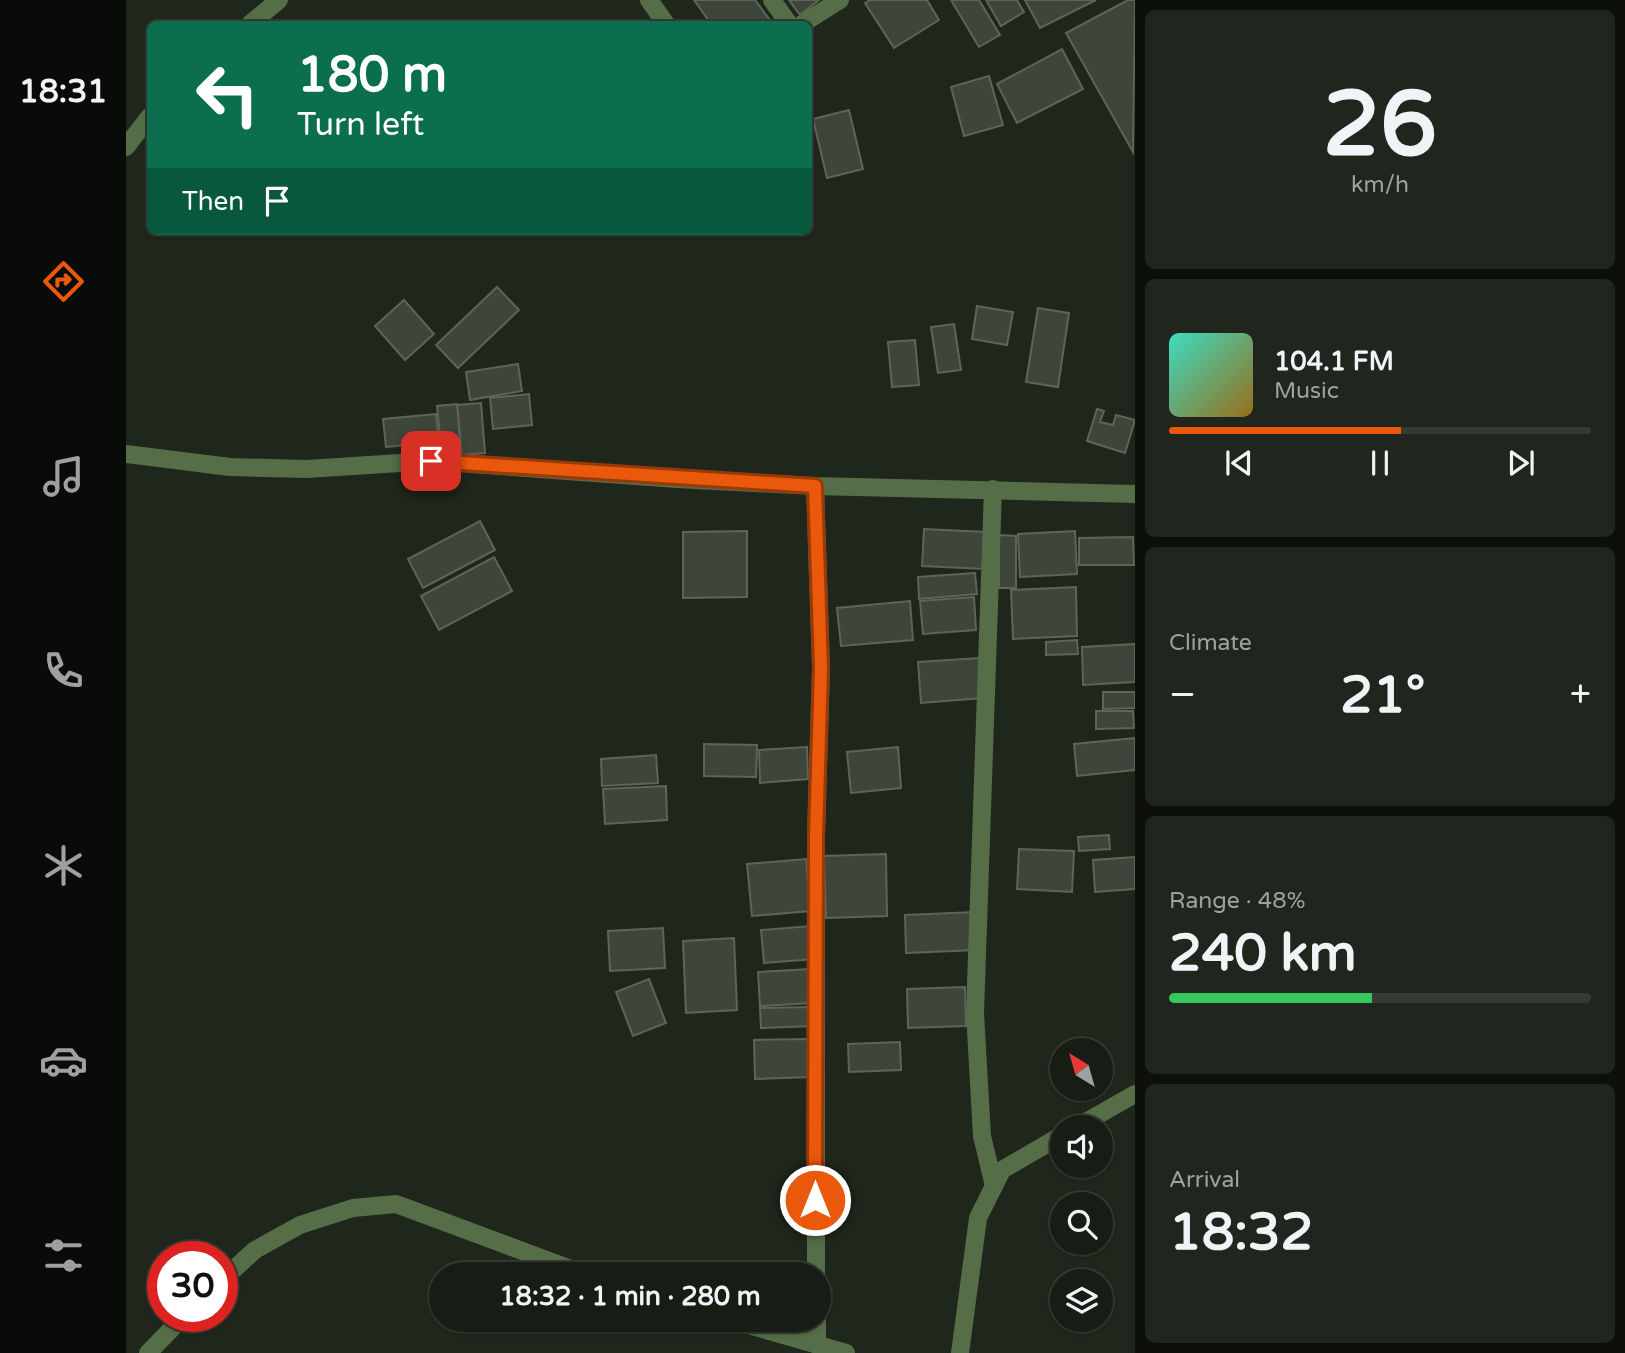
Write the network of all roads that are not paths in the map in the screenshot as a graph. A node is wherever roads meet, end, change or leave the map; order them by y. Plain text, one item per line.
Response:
1 (279, 0) edge
2 (649, 0) edge
3 (772, 0) edge
4 (840, 0) edge
5 (254, 21) edge
6 (664, 21) edge
7 (787, 21) edge
8 (807, 21) edge
9 (147, 120) edge
10 (126, 147) edge
11 (126, 454) edge
12 (815, 486) junction
13 (993, 489) junction
14 (1135, 494) edge
15 (1135, 1094) edge
16 (1098, 1115) edge
17 (1050, 1142) edge
18 (994, 1186) junction
19 (552, 1262) edge
20 (816, 1262) edge
21 (238, 1265) edge
22 (168, 1332) edge
23 (773, 1332) edge
24 (817, 1332) edge
25 (817, 1345) junction
26 (148, 1353) edge
27 (846, 1353) edge
28 (960, 1353) edge

1 - 5 street
2 - 6 street
3 - 7 street
4 - 8 street
9 - 10 street
11 - 12 street
12 - 13 street
12 - 20 street
13 - 14 street
13 - 18 street
15 - 16 street
17 - 18 street
18 - 28 street
19 - 21 street
22 - 26 street
23 - 25 street
24 - 25 street
25 - 27 street

